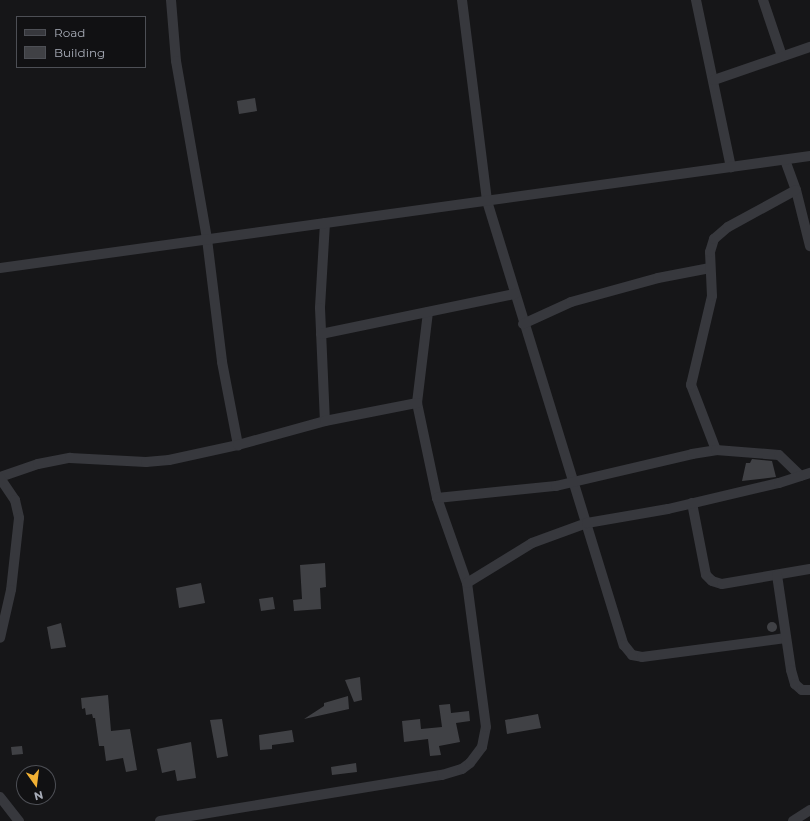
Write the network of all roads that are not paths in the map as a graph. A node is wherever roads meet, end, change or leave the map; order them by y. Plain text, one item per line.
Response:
1 (171, 0) edge
2 (462, 0) edge
3 (696, 0) edge
4 (763, 0) edge
5 (810, 46) edge
6 (782, 56) junction
7 (714, 80) junction
8 (810, 156) edge
9 (785, 160) junction
10 (731, 167) junction
11 (796, 190) junction
12 (487, 201) junction
13 (324, 223) junction
14 (207, 239) junction
15 (810, 246) edge
16 (0, 268) edge
17 (710, 268) junction
18 (515, 294) junction
19 (428, 312) junction
20 (523, 324) junction
21 (321, 334) junction
22 (417, 403) junction
23 (325, 421) junction
24 (238, 445) junction
25 (716, 450) junction
26 (806, 474) edge
27 (0, 478) edge
28 (576, 482) junction
29 (437, 498) junction
30 (692, 503) junction
31 (586, 523) junction
32 (810, 569) edge
33 (777, 575) junction
34 (467, 583) junction
35 (3, 609) edge
36 (0, 638) edge
37 (786, 638) junction
38 (810, 690) edge
39 (0, 797) edge
40 (810, 810) edge
41 (19, 821) edge
42 (160, 821) edge
43 (793, 821) edge

1 - 14 street
2 - 12 street
3 - 7 street
4 - 6 street
5 - 6 street
6 - 7 street
7 - 10 street
8 - 9 street
9 - 10 street
9 - 11 street
10 - 12 street
11 - 15 street
11 - 17 street
12 - 13 street
12 - 18 street
13 - 14 street
13 - 21 street
14 - 16 street
14 - 24 street
17 - 20 street
17 - 25 street
18 - 19 street
18 - 20 street
19 - 21 street
19 - 22 street
20 - 28 street
21 - 23 street
22 - 23 street
22 - 29 street
23 - 24 street
24 - 27 street
25 - 26 street
25 - 28 street
26 - 30 street
27 - 35 street
28 - 29 street
28 - 31 street
29 - 34 street
30 - 31 street
30 - 33 street
31 - 34 street
31 - 37 street
32 - 33 street
33 - 37 street
34 - 42 street
35 - 36 street
37 - 38 street
39 - 41 street
40 - 43 street

